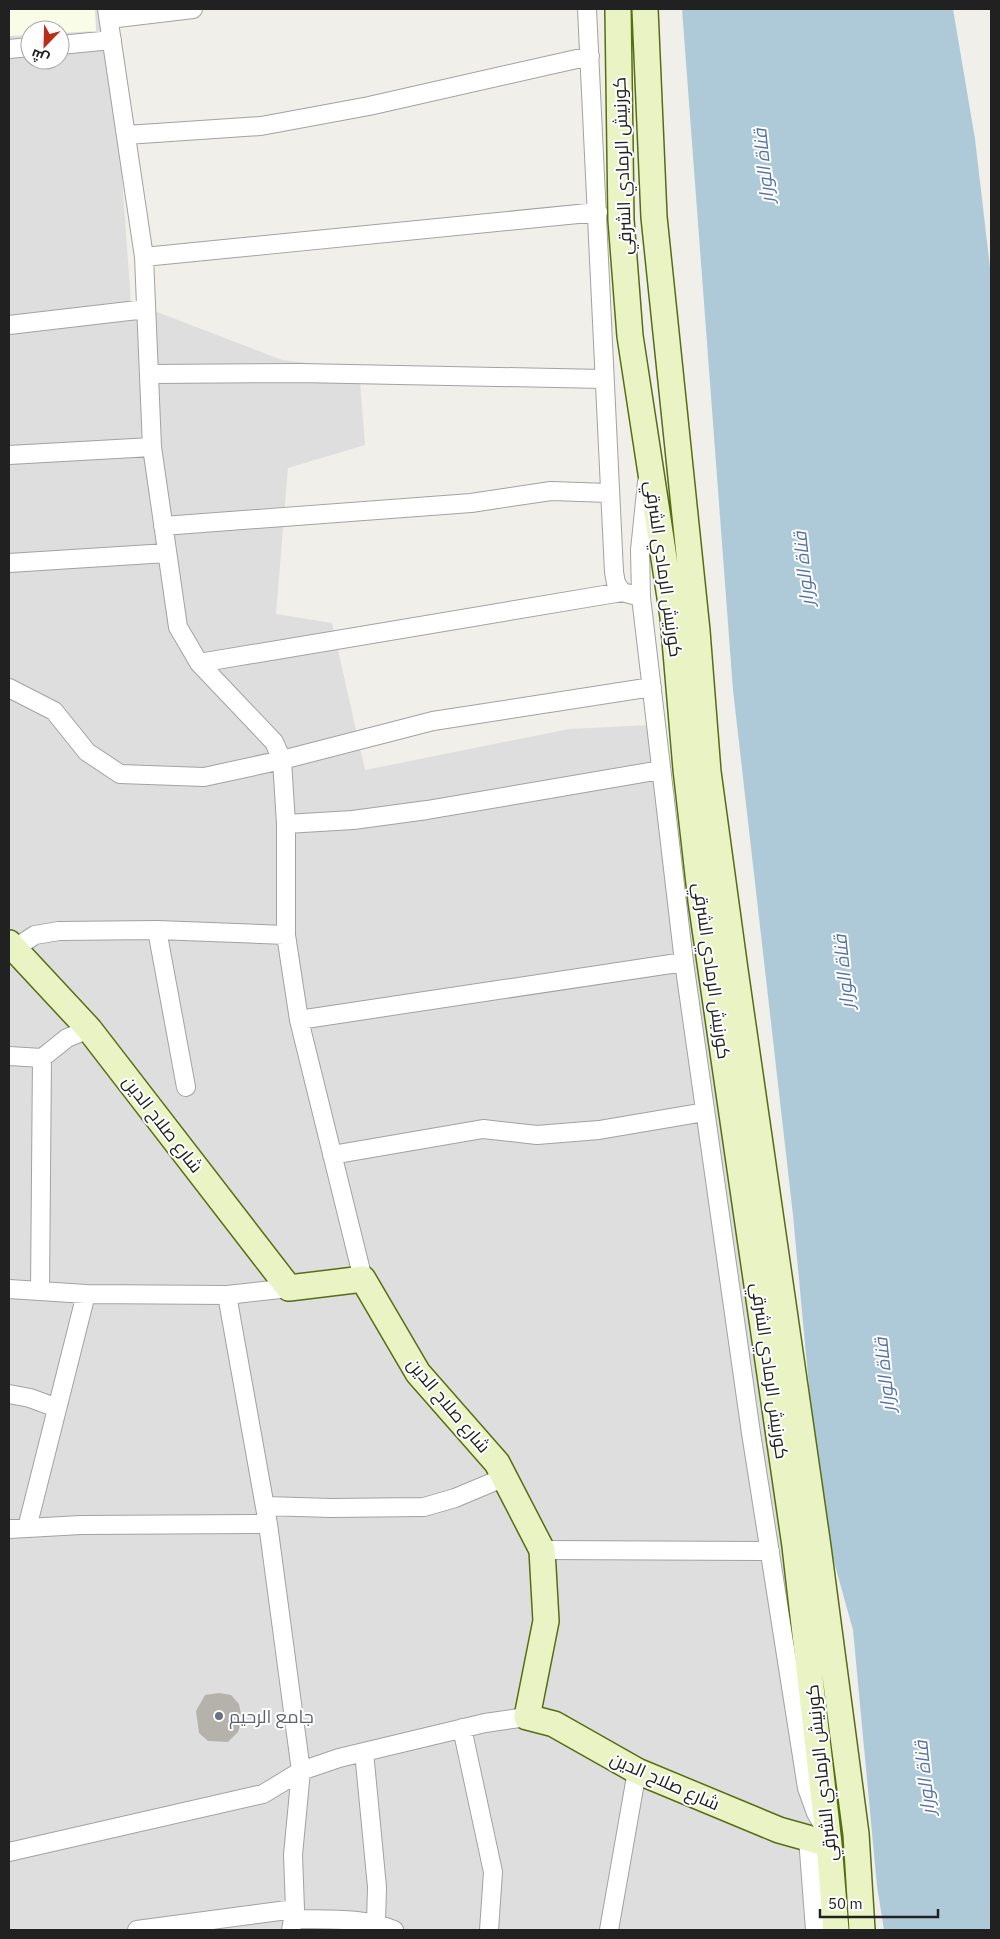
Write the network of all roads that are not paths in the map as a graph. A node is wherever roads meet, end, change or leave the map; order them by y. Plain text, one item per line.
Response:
1 (193, 9) edge
2 (587, 9) edge
3 (618, 9) edge
4 (645, 9) edge
5 (108, 14) edge
6 (112, 40) junction
7 (70, 43) edge
8 (590, 56) junction
9 (126, 135) junction
10 (598, 212) junction
11 (654, 217) junction
12 (621, 220) junction
13 (144, 257) junction
14 (146, 309) junction
15 (9, 325) edge
16 (149, 374) junction
17 (604, 379) junction
18 (152, 447) junction
19 (9, 456) edge
20 (650, 467) junction
21 (609, 493) junction
22 (163, 526) junction
23 (167, 553) junction
24 (9, 563) edge
25 (622, 592) junction
26 (640, 597) junction
27 (199, 663) junction
28 (652, 687) junction
29 (9, 688) edge
30 (282, 760) junction
31 (661, 770) junction
32 (286, 824) junction
33 (157, 930) junction
34 (286, 935) junction
35 (11, 942) edge
36 (684, 962) junction
37 (299, 1020) junction
38 (89, 1029) junction
39 (9, 1056) edge
40 (42, 1058) junction
41 (186, 1087) dead end
42 (705, 1112) junction
43 (332, 1155) junction
44 (363, 1279) junction
45 (289, 1288) junction
46 (9, 1289) edge
47 (40, 1291) junction
48 (86, 1294) junction
49 (227, 1295) junction
50 (9, 1394) edge
51 (57, 1408) junction
52 (505, 1477) junction
53 (265, 1506) junction
54 (268, 1524) junction
55 (26, 1528) junction
56 (9, 1529) edge
57 (542, 1550) junction
58 (770, 1551) junction
59 (527, 1717) junction
60 (462, 1728) junction
61 (364, 1752) junction
62 (301, 1771) junction
63 (636, 1771) junction
64 (822, 1837) junction
65 (9, 1852) edge
66 (293, 1919) edge
67 (376, 1923) junction
68 (175, 1928) edge
69 (137, 1930) edge
70 (394, 1930) edge
71 (489, 1930) edge
72 (610, 1930) edge
73 (815, 1930) edge
74 (836, 1930) edge
75 (862, 1930) edge

1 - 5 street
2 - 8 street
3 - 12 main road, كورنيش الرمادي الشرقي
4 - 11 main road, كورنيش الرمادي الشرقي
5 - 6 street
6 - 7 street
6 - 9 street
8 - 9 street
8 - 10 street
9 - 13 street
10 - 13 street
10 - 17 street
11 - 12 main road
11 - 75 main road, كورنيش الرمادي الشرقي
12 - 20 main road, كورنيش الرمادي الشرقي
13 - 14 street
14 - 15 street
14 - 16 street
16 - 17 street
16 - 18 street
17 - 21 street
18 - 19 street
18 - 22 street
20 - 26 street
20 - 64 main road, كورنيش الرمادي الشرقي
21 - 22 street
21 - 25 street
22 - 23 street
23 - 24 street
23 - 27 street
25 - 26 street
25 - 27 street
26 - 28 street
27 - 30 street
28 - 30 street
28 - 31 street
29 - 30 street
30 - 32 street
31 - 32 street
31 - 36 street
32 - 34 street
33 - 34 street
33 - 35 street
33 - 41 street
34 - 37 street
35 - 38 main road, شارع صلاح الدين
36 - 37 street
36 - 42 street
37 - 43 street
38 - 40 street
38 - 45 main road, شارع صلاح الدين
39 - 40 street
40 - 47 street
42 - 43 street
42 - 58 street
43 - 44 street
44 - 45 main road
44 - 52 main road, شارع صلاح الدين
45 - 49 street
46 - 47 street
47 - 48 street
48 - 49 street
48 - 51 street
49 - 53 street
50 - 51 street
51 - 55 street
52 - 53 street
52 - 57 main road, شارع صلاح الدين
53 - 54 street
54 - 55 street
54 - 62 street
55 - 56 street
57 - 58 street
57 - 59 main road, شارع صلاح الدين
58 - 64 street
59 - 60 street
59 - 63 main road, شارع صلاح الدين
60 - 61 street
60 - 71 street
61 - 62 street
61 - 67 street
62 - 65 street
62 - 66 street
63 - 64 main road, شارع صلاح الدين
63 - 72 street
64 - 73 street
64 - 74 main road, كورنيش الرمادي الشرقي
66 - 67 street
66 - 68 street
67 - 70 street
68 - 69 street

